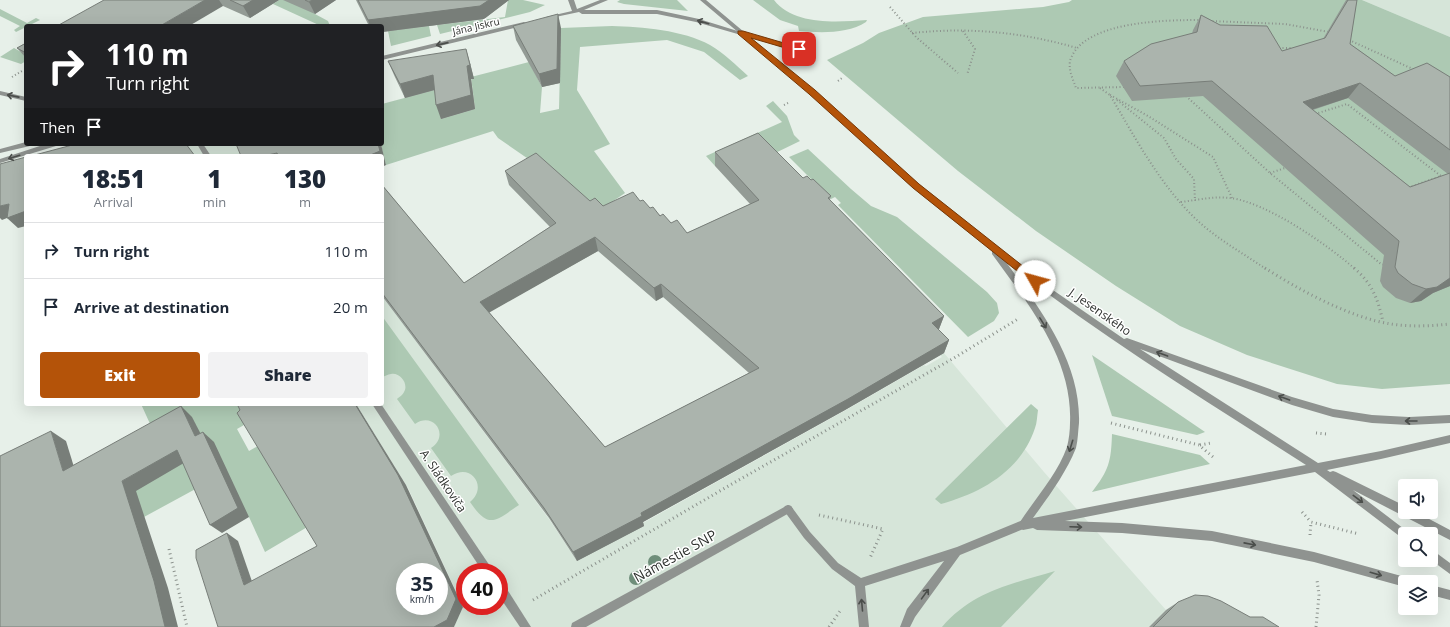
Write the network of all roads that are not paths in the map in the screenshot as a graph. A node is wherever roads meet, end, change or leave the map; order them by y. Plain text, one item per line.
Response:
1 (571, 0) edge
2 (605, 0) edge
3 (703, 0) edge
4 (575, 12) junction
5 (544, 19) edge
6 (529, 23) edge
7 (741, 33) junction
8 (813, 54) dead end
9 (384, 58) edge
10 (0, 93) edge
11 (24, 98) edge
12 (24, 145) edge
13 (48, 146) edge
14 (0, 151) edge
15 (0, 161) edge
16 (989, 245) junction
17 (1111, 335) junction
18 (377, 406) edge
19 (1450, 419) edge
20 (1450, 439) edge
21 (1316, 467) junction
22 (1398, 508) edge
23 (1419, 519) edge
24 (1023, 525) junction
25 (1398, 530) edge
26 (1450, 535) edge
27 (957, 552) junction
28 (1438, 560) edge
29 (483, 563) edge
30 (1450, 569) edge
31 (1398, 580) edge
32 (860, 583) junction
33 (1438, 592) edge
34 (1450, 595) edge
35 (508, 600) edge
36 (526, 627) edge
37 (576, 627) edge
38 (864, 627) edge
39 (905, 627) edge

1 - 4 street
2 - 4 street
3 - 7 street, J. Jesenského
4 - 5 street
7 -> 4 street
6 -> 9 street, Jána Jiskru
7 - 8 street
7 - 16 street, J. Jesenského
11 -> 10 street
12 - 14 street
13 -> 15 street
16 - 17 street, J. Jesenského
16 -> 24 street
19 -> 17 street
17 - 21 street, J. Jesenského
18 - 29 street, A. Sládkoviča
20 - 21 street
21 - 22 street
21 - 24 street
21 -> 25 street
23 - 26 street
24 - 27 street
24 -> 31 street
27 - 32 street
39 -> 27 street
28 - 30 street
32 - 37 street, Námestie SNP
38 -> 32 street
33 - 34 street
35 - 36 street

